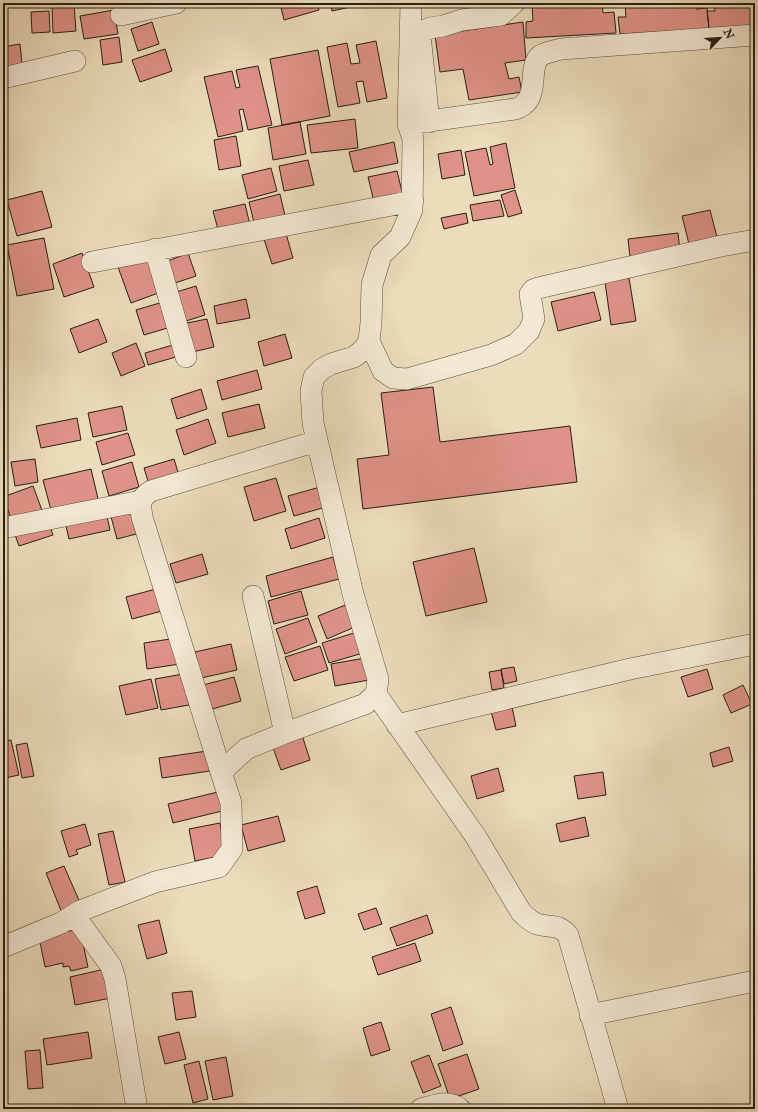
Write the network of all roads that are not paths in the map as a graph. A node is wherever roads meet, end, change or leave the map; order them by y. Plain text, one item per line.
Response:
1 (176, 3) edge
2 (411, 3) edge
3 (514, 3) edge
4 (121, 15) dead end
5 (755, 36) edge
6 (75, 61) dead end
7 (3, 78) edge
8 (429, 122) junction
9 (408, 124) junction
10 (413, 202) junction
11 (755, 240) edge
12 (154, 249) junction
13 (92, 262) dead end
14 (369, 341) junction
15 (186, 357) dead end
16 (317, 441) junction
17 (141, 501) junction
18 (3, 528) edge
19 (253, 596) dead end
20 (755, 644) edge
21 (376, 694) junction
22 (397, 725) junction
23 (286, 733) junction
24 (221, 772) junction
25 (74, 915) junction
26 (3, 947) edge
27 (755, 981) edge
28 (590, 1015) junction
29 (137, 1109) edge
30 (421, 1109) edge
31 (460, 1109) edge
32 (618, 1109) edge

1 - 4 street
2 - 9 street
3 - 8 street
5 - 8 street
6 - 7 street
8 - 9 street
9 - 10 street
10 - 12 street
10 - 14 street
11 - 14 street
12 - 13 street
12 - 15 street
14 - 16 street
16 - 17 street
16 - 21 street
17 - 18 street
17 - 24 street
19 - 23 street
20 - 22 street
21 - 22 street
21 - 23 street
22 - 28 street
23 - 24 street
24 - 25 street
25 - 26 street
25 - 29 street
27 - 28 street
28 - 32 street
30 - 31 street

